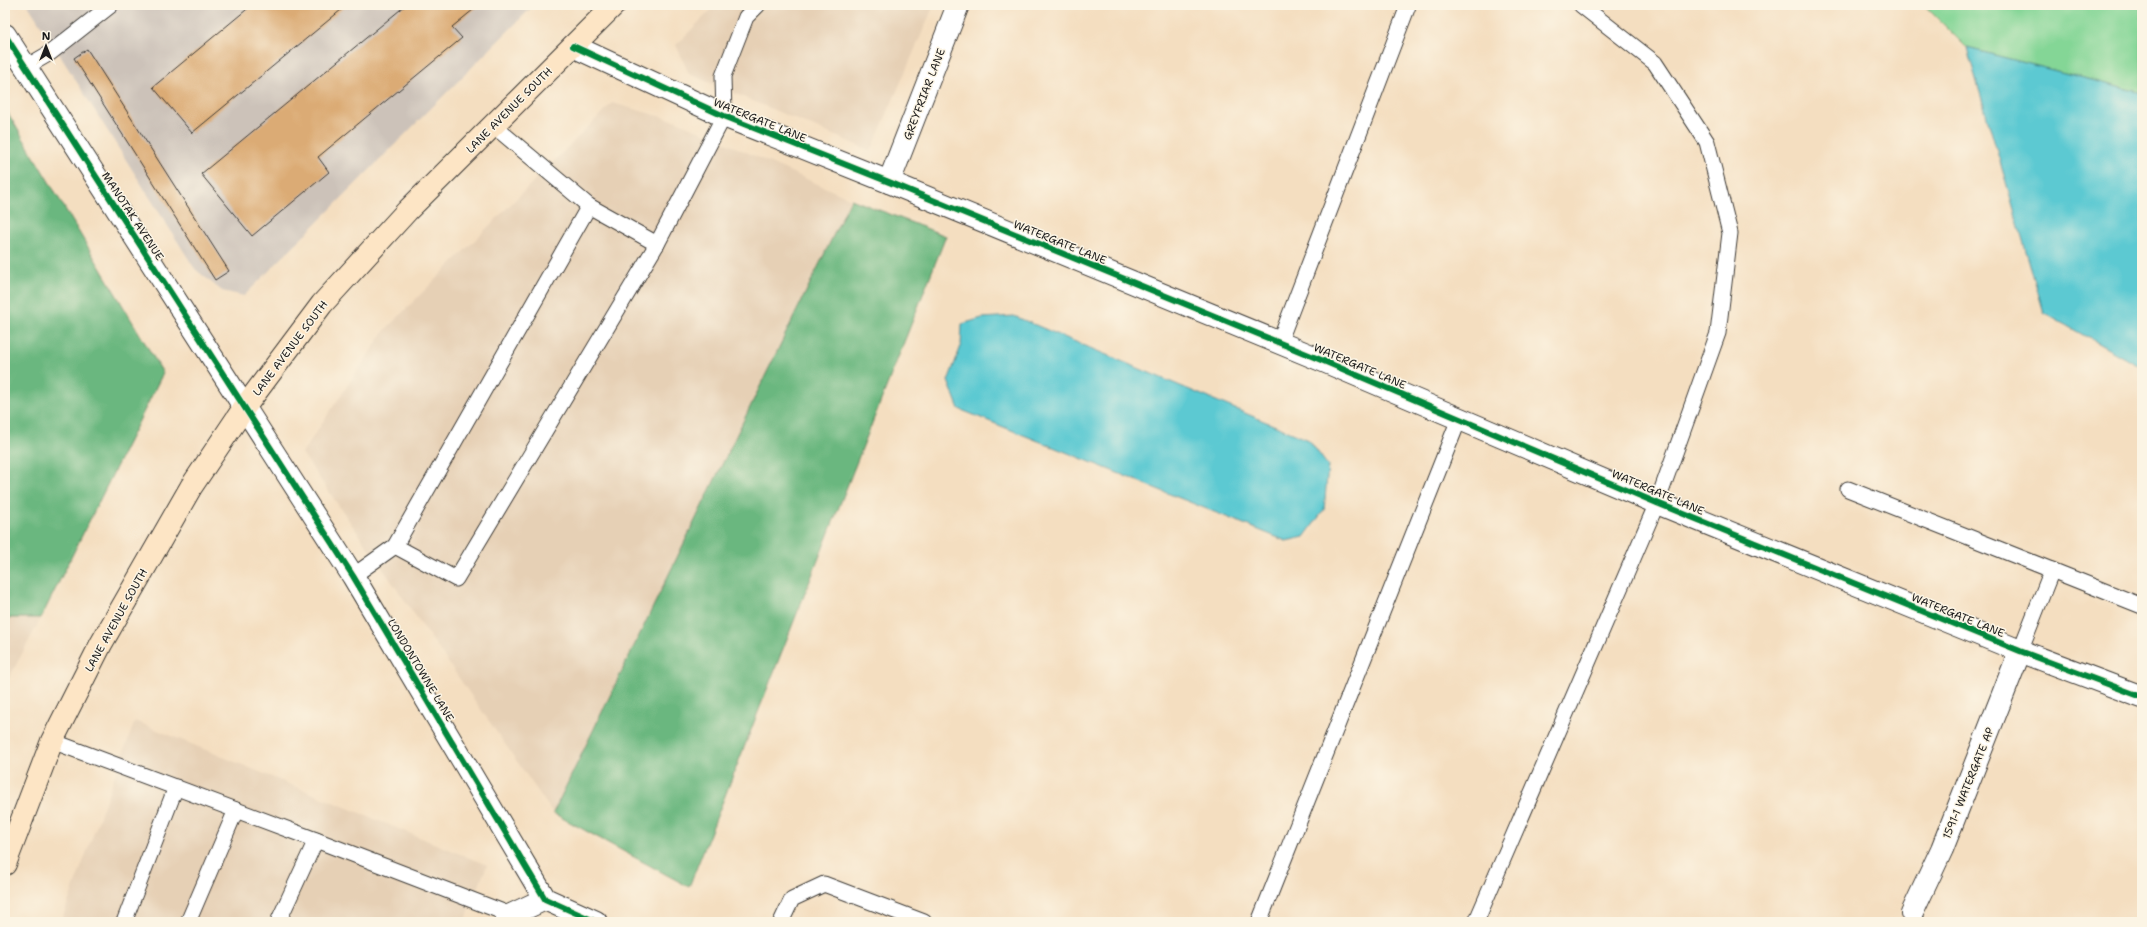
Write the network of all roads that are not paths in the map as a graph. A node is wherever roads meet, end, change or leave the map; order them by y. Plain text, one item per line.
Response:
1 (111, 5) edge
2 (614, 5) edge
3 (758, 5) edge
4 (958, 5) edge
5 (1581, 5) edge
6 (1408, 6) edge
7 (5, 35) edge
8 (573, 46) junction
9 (26, 67) junction
10 (724, 116) junction
11 (494, 126) junction
12 (889, 182) junction
13 (589, 206) junction
14 (657, 244) junction
15 (1279, 343) junction
16 (244, 408) junction
17 (1459, 419) junction
18 (1848, 489) dead end
19 (1658, 503) junction
20 (395, 546) junction
21 (2052, 570) junction
22 (353, 576) junction
23 (2142, 606) edge
24 (2020, 651) junction
25 (2142, 697) edge
26 (52, 741) junction
27 (176, 788) junction
28 (236, 810) junction
29 (316, 840) junction
30 (5, 864) edge
31 (544, 899) junction
32 (1912, 914) dead end
33 (508, 919) edge
34 (124, 922) edge
35 (188, 922) edge
36 (278, 922) edge
37 (596, 922) edge
38 (782, 922) edge
39 (924, 922) edge
40 (1259, 922) edge
41 (1476, 922) edge

1 - 9 lane
2 - 8 main road, LANE AVENUE SOUTH
3 - 10 lane
4 - 12 street, GREYFRIAR LANE
5 - 19 lane
6 - 15 lane
7 - 9 street, MANOTAK AVENUE
8 - 10 street, WATERGATE LANE
8 - 11 main road, LANE AVENUE SOUTH
9 - 16 street, MANOTAK AVENUE
10 - 12 street, WATERGATE LANE
10 - 14 lane
11 - 13 lane
11 - 16 main road, LANE AVENUE SOUTH
12 - 15 street, WATERGATE LANE
13 - 14 lane
13 - 20 lane
14 - 20 lane
15 - 17 street, WATERGATE LANE
16 - 22 street, LONDONTOWNE LANE
16 - 26 main road, LANE AVENUE SOUTH
17 - 19 street, WATERGATE LANE
17 - 40 lane
18 - 21 lane
19 - 24 street, WATERGATE LANE
19 - 41 lane
20 - 22 lane
21 - 23 lane
21 - 24 lane
22 - 31 street, LONDONTOWNE LANE
24 - 25 street, WATERGATE LANE
24 - 32 street, 1591-1 WATERGATE AP
26 - 27 lane
26 - 30 main road, LANE AVENUE SOUTH
27 - 28 lane
27 - 34 lane
28 - 29 lane
28 - 35 lane
29 - 33 lane
29 - 36 lane
31 - 33 street
31 - 37 street
38 - 39 lane

